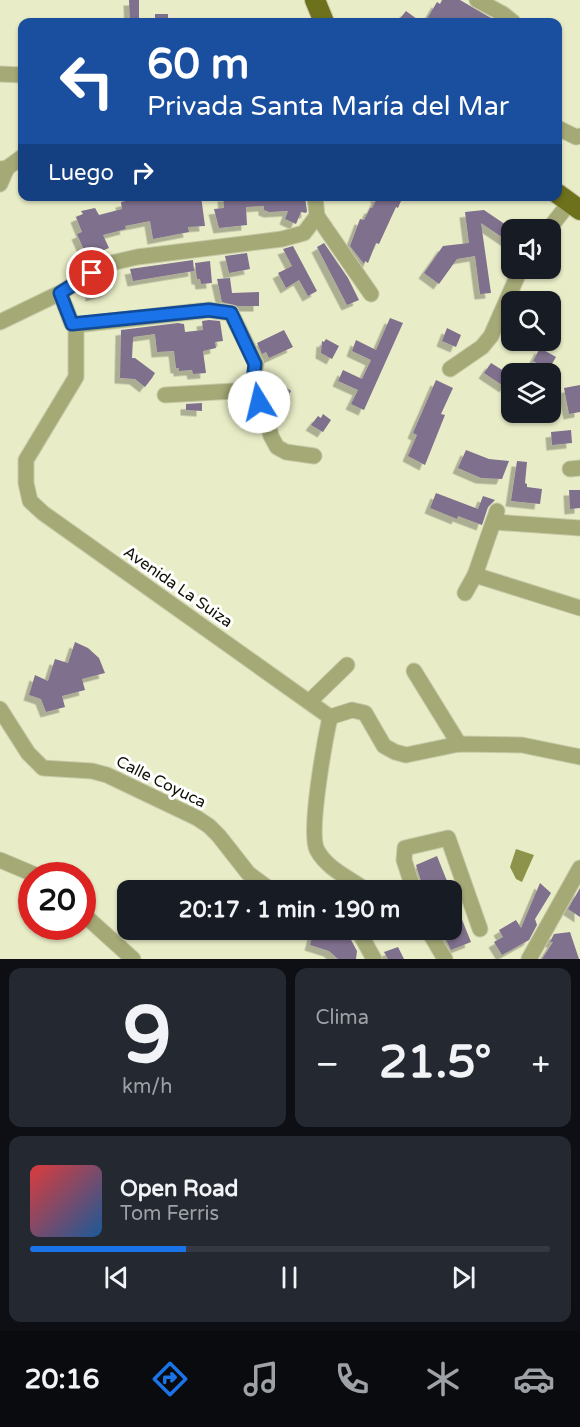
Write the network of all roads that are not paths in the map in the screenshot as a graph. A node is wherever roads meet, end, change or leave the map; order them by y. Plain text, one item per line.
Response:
1 (315, 0) edge
2 (325, 0) edge
3 (477, 0) edge
4 (322, 18) edge
5 (331, 18) edge
6 (508, 18) edge
7 (0, 74) edge
8 (18, 75) edge
9 (562, 130) edge
10 (580, 136) edge
11 (18, 159) edge
12 (3, 168) edge
13 (0, 184) edge
14 (569, 199) edge
15 (316, 201) edge
16 (317, 216) junction
17 (555, 219) edge
18 (516, 279) edge
19 (60, 293) junction
20 (371, 294) dead end
21 (0, 322) edge
22 (76, 325) junction
23 (450, 369) dead end
24 (252, 390) junction
25 (165, 395) dead end
26 (314, 456) dead end
27 (580, 528) edge
28 (475, 575) junction
29 (465, 593) dead end
30 (580, 608) edge
31 (348, 665) dead end
32 (414, 671) dead end
33 (310, 701) junction
34 (0, 709) edge
35 (330, 717) junction
36 (459, 744) junction
37 (580, 756) edge
38 (0, 860) edge
39 (18, 868) edge
40 (580, 868) edge
41 (257, 880) edge
42 (349, 880) edge
43 (410, 880) edge
44 (96, 926) edge
45 (480, 929) dead end
46 (364, 940) edge
47 (434, 940) edge
48 (133, 959) edge
49 (374, 959) edge
50 (445, 959) edge
51 (529, 959) edge

1 - 4 main road
2 - 5 main road
3 - 6 street
7 - 8 street
9 - 10 street
11 - 12 street
12 - 13 street
14 - 17 street
15 - 16 street
16 - 19 street
16 - 20 street
18 - 23 street
19 - 21 street
19 - 22 street, Avenida La Suiza
22 - 24 street
22 - 33 street, Avenida La Suiza
24 - 25 street
24 - 26 street
27 - 28 street
28 - 29 street
28 - 30 street
31 - 33 street
32 - 36 street
33 - 35 street, Avenida La Suiza
34 - 41 street, Calle Coyuca
35 - 36 street
35 - 42 street
36 - 37 street
38 - 39 street
40 - 51 street
43 - 45 street
44 - 48 street
46 - 49 street
47 - 50 street

